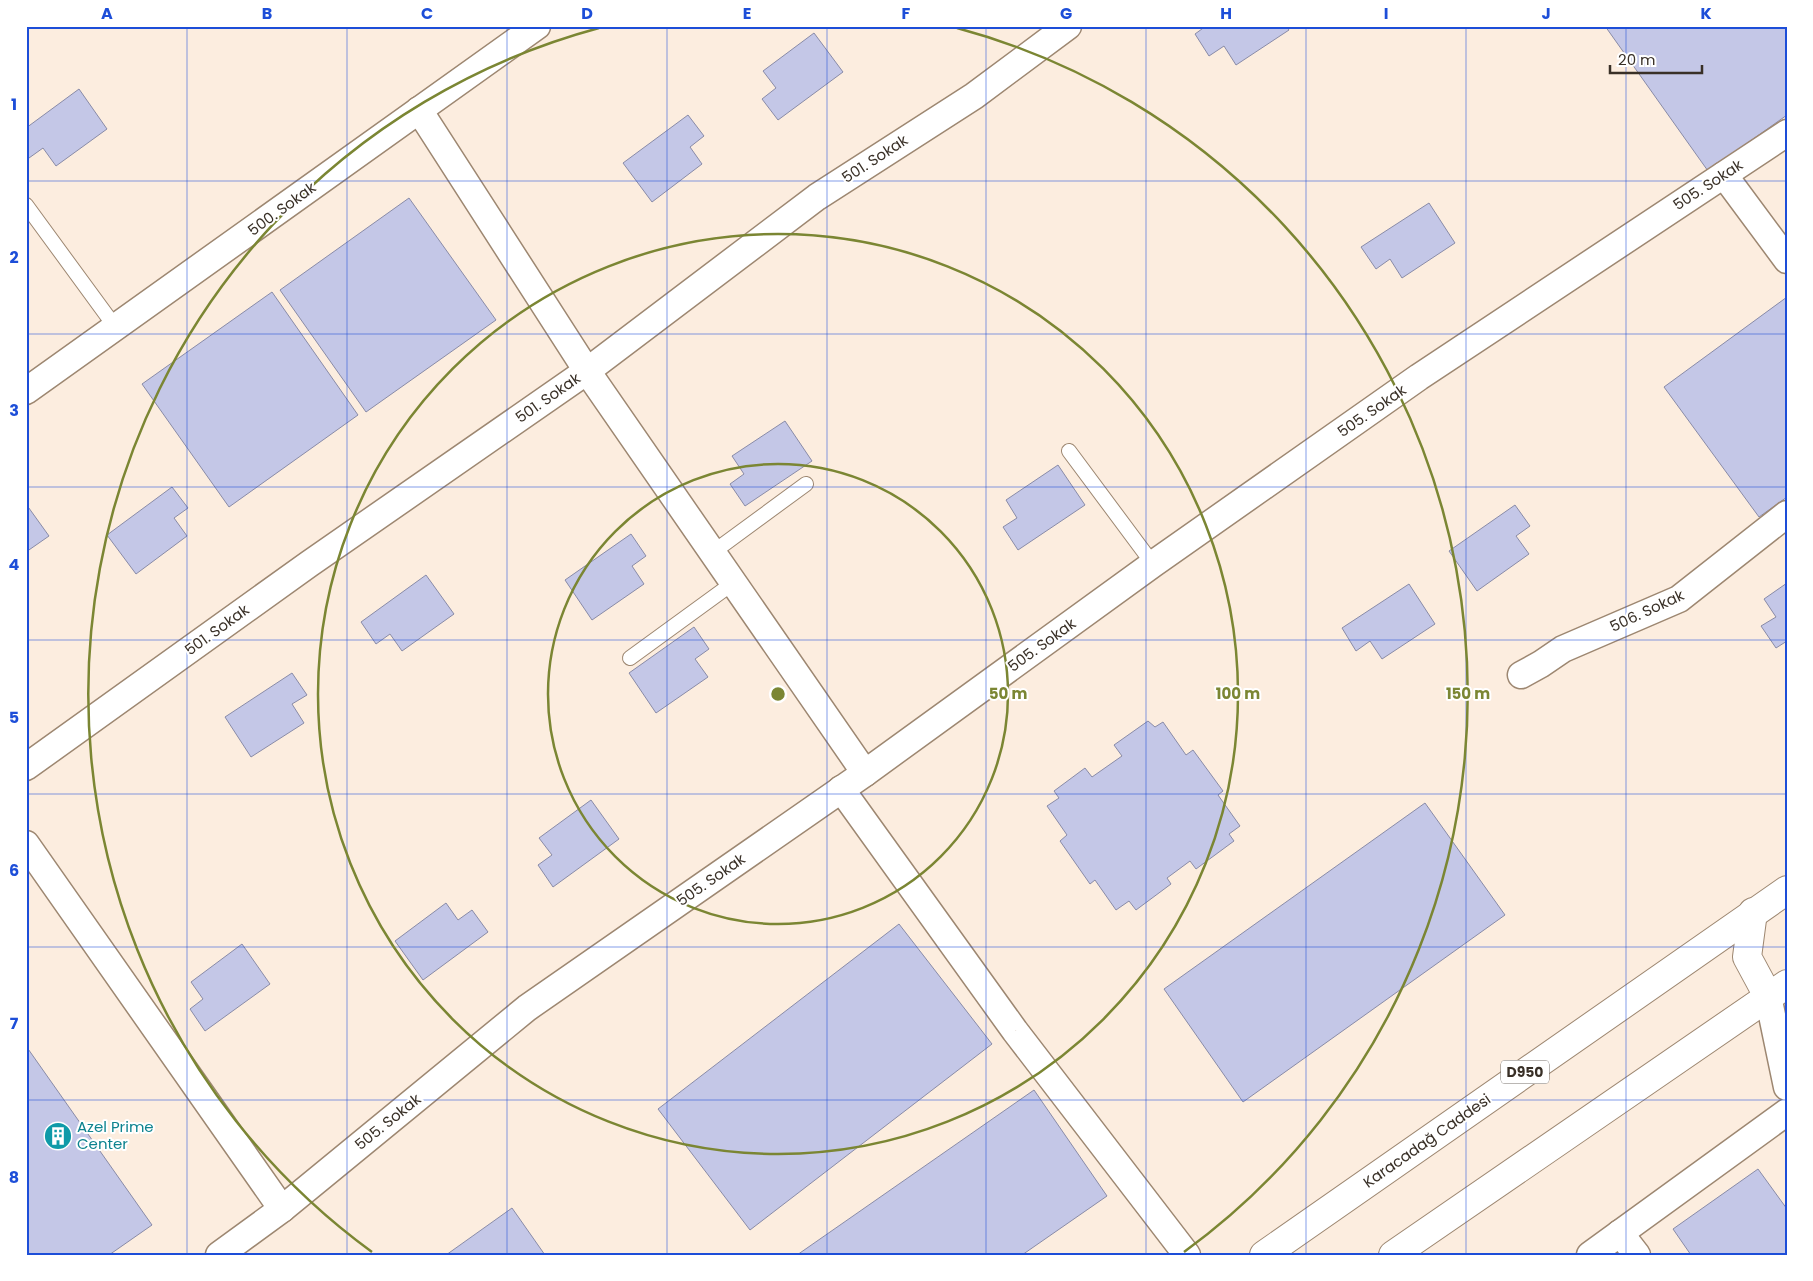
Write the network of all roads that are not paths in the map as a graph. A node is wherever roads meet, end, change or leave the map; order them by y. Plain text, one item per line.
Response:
1 (537, 26) edge
2 (1068, 26) edge
3 (418, 110) junction
4 (1787, 133) edge
5 (1724, 175) junction
6 (26, 205) edge
7 (1787, 260) edge
8 (116, 328) junction
9 (587, 371) junction
10 (26, 391) edge
11 (1069, 451) dead end
12 (806, 484) dead end
13 (1787, 514) edge
14 (712, 553) junction
15 (1153, 564) junction
16 (733, 583) junction
17 (630, 658) dead end
18 (1521, 675) dead end
19 (26, 767) edge
20 (865, 773) junction
21 (841, 789) junction
22 (26, 844) edge
23 (1787, 890) edge
24 (1753, 912) junction
25 (1777, 990) edge
26 (1787, 1087) edge
27 (1787, 1112) edge
28 (282, 1209) junction
29 (1620, 1233) junction
30 (220, 1255) edge
31 (1188, 1255) edge
32 (1264, 1255) edge
33 (1393, 1255) edge
34 (1590, 1255) edge
35 (1637, 1255) edge

1 - 3 street, 500. Sokak
2 - 9 street, 501. Sokak
3 - 8 street, 500. Sokak
3 - 9 street
4 - 5 street, 505. Sokak
5 - 7 street
5 - 15 street, 505. Sokak
6 - 8 lane
8 - 10 street, 500. Sokak
9 - 14 street
9 - 19 street, 501. Sokak
11 - 15 lane
12 - 14 lane
13 - 18 street, 506. Sokak
14 - 16 street
15 - 20 street, 505. Sokak
16 - 17 lane
16 - 20 street
20 - 21 street, 505. Sokak
21 - 28 street, 505. Sokak
21 - 31 street
22 - 28 street
23 - 24 highway, Karacadağ Caddesi / D950
24 - 25 highway
24 - 32 highway, Karacadağ Caddesi / D950
25 - 26 street
25 - 33 highway
27 - 29 street
28 - 30 street, 505. Sokak
29 - 34 street
29 - 35 street

